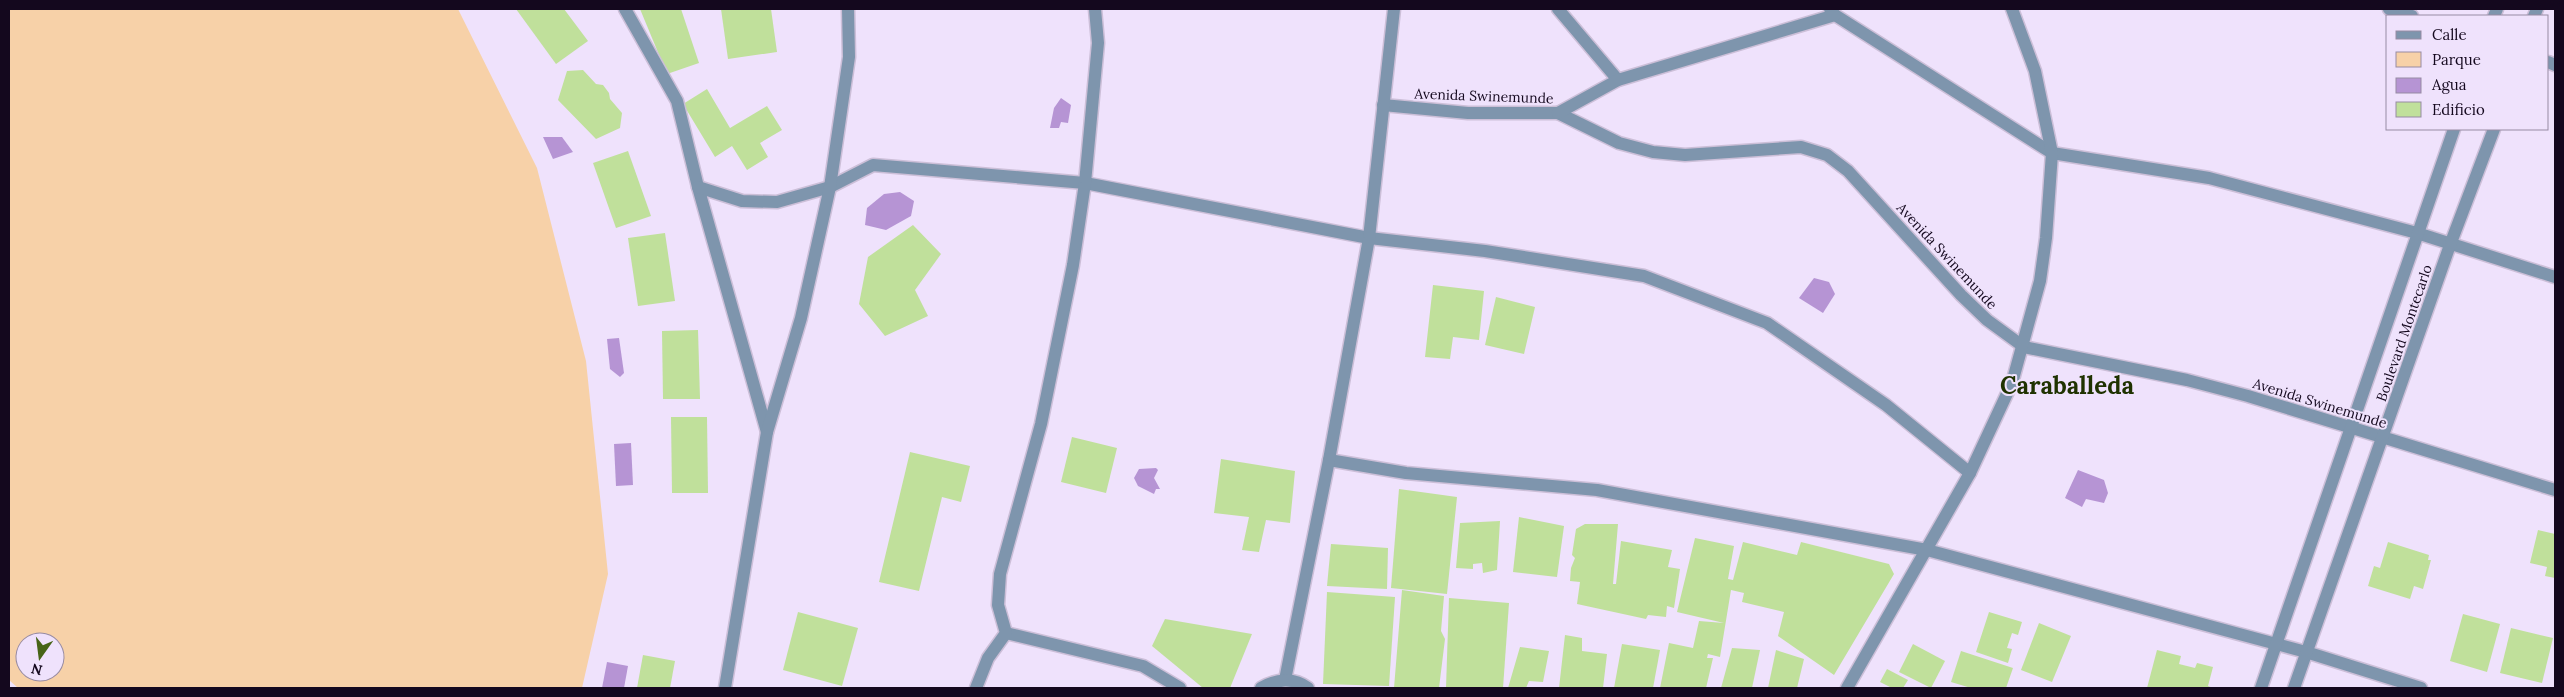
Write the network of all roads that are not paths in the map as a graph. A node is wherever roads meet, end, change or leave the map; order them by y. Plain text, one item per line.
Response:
1 (626, 9) edge
2 (848, 9) edge
3 (1095, 9) edge
4 (1394, 9) edge
5 (1558, 9) edge
6 (2012, 9) edge
7 (2390, 9) edge
8 (1833, 12) edge
9 (2409, 15) edge
10 (1618, 80) junction
11 (1383, 106) junction
12 (1558, 113) junction
13 (2454, 130) edge
14 (2494, 130) edge
15 (2052, 153) junction
16 (1085, 184) junction
17 (698, 187) junction
18 (830, 187) junction
19 (2417, 233) junction
20 (1369, 238) junction
21 (2450, 245) junction
22 (2555, 277) edge
23 (2024, 347) junction
24 (2352, 428) junction
25 (767, 432) junction
26 (2383, 438) junction
27 (1329, 460) junction
28 (1970, 473) junction
29 (2555, 490) edge
30 (1927, 550) junction
31 (1006, 634) junction
32 (2276, 644) junction
33 (2306, 652) junction
34 (1285, 680) junction
35 (725, 688) edge
36 (976, 688) edge
37 (1180, 688) edge
38 (1261, 688) edge
39 (1308, 688) edge
40 (1847, 688) edge
41 (2261, 688) edge
42 (2294, 688) edge
43 (2421, 688) edge

1 - 17 street
2 - 18 street
3 - 16 street
4 - 11 street
5 - 10 street
6 - 15 street
7 - 9 street
8 - 10 street
8 - 15 street
10 - 12 street
11 - 12 street, Avenida Swinemunde
11 - 20 street
12 - 23 street, Avenida Swinemunde
13 - 19 street, Boulevard Montecarlo
14 - 21 street, Boulevard Montecarlo
15 - 19 street
15 - 23 street
16 - 18 street
16 - 20 street
16 - 31 street
17 - 18 street
17 - 25 street
18 - 25 street
19 - 21 street
19 - 24 street, Boulevard Montecarlo
20 - 27 street
20 - 28 street
21 - 22 street
21 - 26 street, Boulevard Montecarlo
23 - 24 street, Avenida Swinemunde
23 - 28 street
24 - 26 street, Avenida Swinemunde
24 - 32 street, Boulevard Montecarlo
25 - 35 street
26 - 29 street, Avenida Swinemunde
26 - 33 street, Boulevard Montecarlo
27 - 30 street
27 - 34 street
28 - 30 street
30 - 32 street
30 - 40 street
31 - 36 street
31 - 37 street
32 - 33 street
32 - 41 street, Boulevard Montecarlo
33 - 42 street, Boulevard Montecarlo
33 - 43 street
34 - 38 street
34 - 39 street

